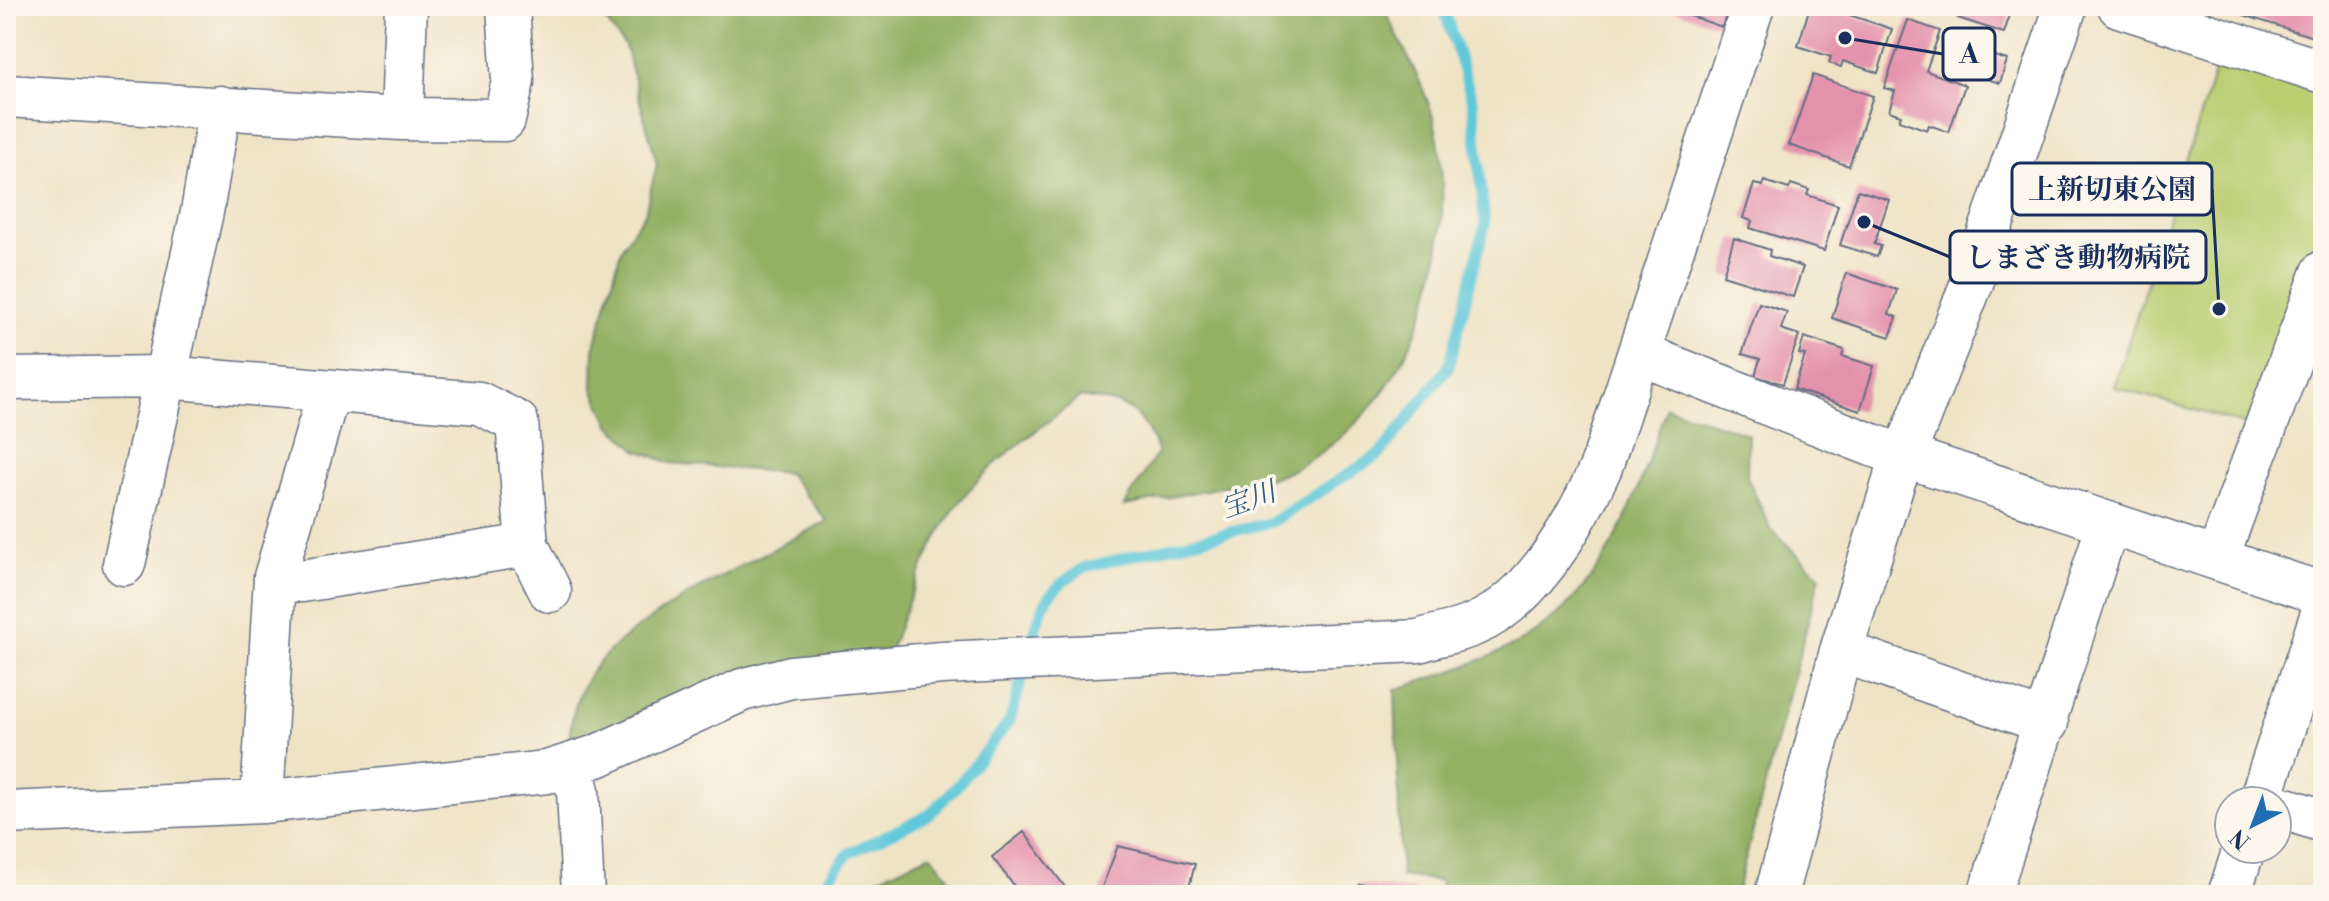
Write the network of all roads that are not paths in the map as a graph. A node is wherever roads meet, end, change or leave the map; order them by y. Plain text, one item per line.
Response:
1 (406, 6) edge
2 (508, 6) edge
3 (1753, 6) edge
4 (2066, 6) edge
5 (2119, 6) edge
6 (2323, 72) edge
7 (6, 96) edge
8 (220, 107) junction
9 (402, 119) junction
10 (2323, 272) edge
11 (1640, 354) junction
12 (165, 377) junction
13 (6, 379) edge
14 (329, 391) junction
15 (1904, 455) junction
16 (2108, 524) junction
17 (527, 545) junction
18 (2217, 559) junction
19 (124, 564) dead end
20 (275, 577) junction
21 (550, 591) dead end
22 (2323, 594) edge
23 (2323, 610) edge
24 (1841, 651) junction
25 (2047, 723) junction
26 (572, 766) junction
27 (2266, 785) edge
28 (262, 802) junction
29 (2293, 811) edge
30 (6, 813) edge
31 (2323, 821) edge
32 (2239, 865) edge
33 (583, 895) edge
34 (1776, 895) edge
35 (1989, 895) edge
36 (2229, 895) edge

1 - 9 street
2 - 9 street
3 - 11 street
4 - 15 street
5 - 6 street
7 - 8 street
8 - 9 street
8 - 12 street
10 - 18 street
11 - 15 street
11 - 26 street
12 - 13 street
12 - 14 street
12 - 19 street
14 - 17 street
14 - 20 street
15 - 16 street
15 - 24 street
16 - 18 street
16 - 25 street
17 - 20 street
17 - 21 street
18 - 22 street
20 - 28 street
23 - 27 street
24 - 25 street
24 - 34 street
25 - 35 street
26 - 28 street
26 - 33 street
28 - 30 street
29 - 31 street
32 - 36 street

